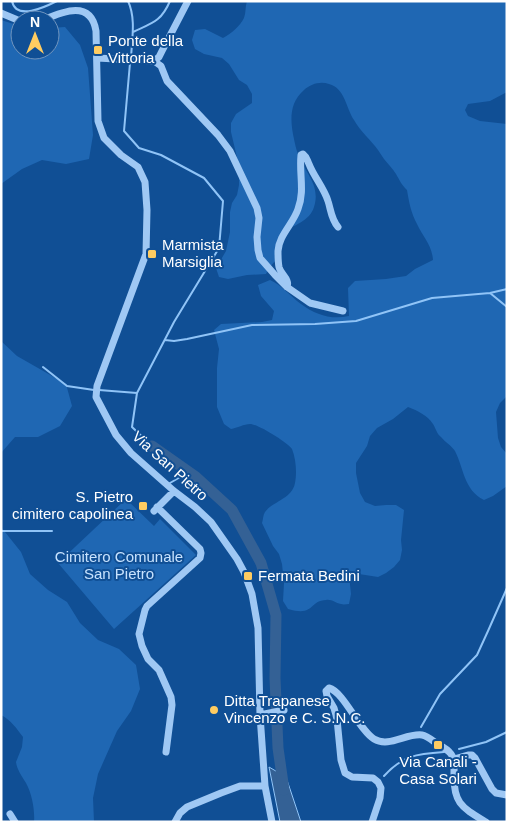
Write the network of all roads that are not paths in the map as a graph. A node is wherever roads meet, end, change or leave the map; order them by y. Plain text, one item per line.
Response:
1 (188, 1) edge
2 (60, 12) edge
3 (97, 58) junction
4 (154, 61) junction
5 (338, 227) dead end
6 (288, 287) junction
7 (343, 311) dead end
8 (174, 491) junction
9 (282, 711) dead end
10 (260, 716) junction
11 (166, 752) dead end
12 (454, 759) junction
13 (266, 786) junction
14 (507, 795) edge
15 (10, 814) dead end
16 (15, 822) edge
17 (175, 822) edge
18 (272, 822) edge
19 (372, 822) edge
20 (486, 822) edge

1 - 4 street
2 - 3 street
3 - 4 street
3 - 8 street, Via San Pietro
4 - 6 street
5 - 6 street
6 - 7 street
8 - 10 street, Via San Pietro
8 - 11 street
9 - 10 street
10 - 13 street, Via San Pietro
12 - 14 street
12 - 19 street
12 - 20 street
13 - 17 street
13 - 18 street, Via San Pietro
15 - 16 street

